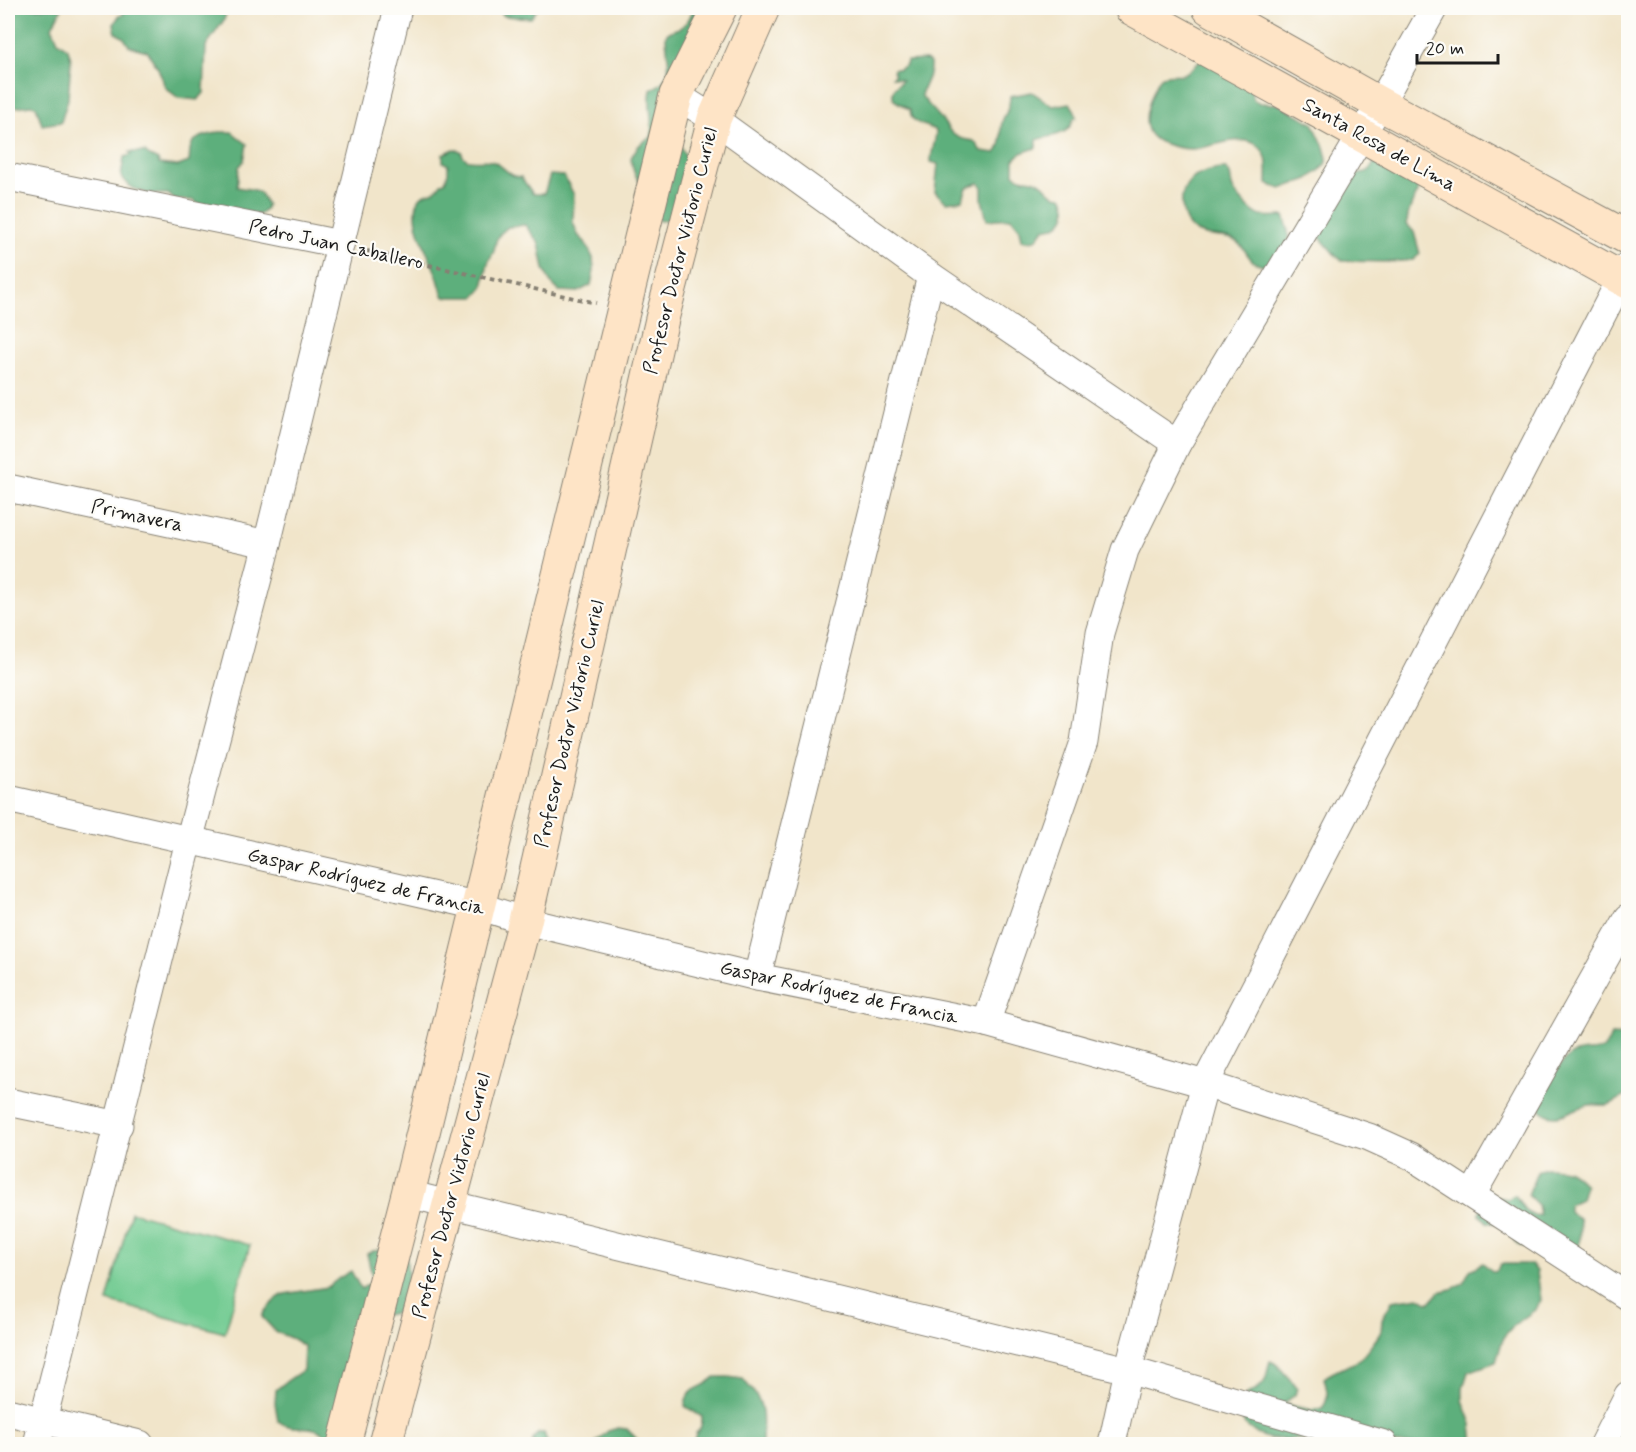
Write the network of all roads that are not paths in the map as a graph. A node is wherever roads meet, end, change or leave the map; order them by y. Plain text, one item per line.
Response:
1 (398, 8) edge
2 (720, 8) edge
3 (763, 8) edge
4 (1131, 8) edge
5 (1209, 8) edge
6 (1434, 8) edge
7 (676, 95) junction
8 (1380, 104) junction
9 (714, 119) junction
10 (1360, 135) junction
11 (8, 177) edge
12 (1629, 238) edge
13 (340, 244) junction
14 (1626, 275) edge
15 (931, 276) junction
16 (624, 310) junction
17 (662, 319) junction
18 (1177, 444) junction
19 (8, 488) edge
20 (267, 544) junction
21 (8, 799) edge
22 (189, 841) junction
23 (479, 906) junction
24 (525, 921) junction
25 (1627, 923) edge
26 (757, 977) junction
27 (986, 1023) junction
28 (1205, 1084) junction
29 (8, 1102) edge
30 (118, 1125) junction
31 (408, 1194) junction
32 (1472, 1195) junction
33 (450, 1204) junction
34 (1629, 1297) edge
35 (1128, 1370) junction
36 (1629, 1395) edge
37 (8, 1412) edge
38 (40, 1432) edge
39 (140, 1444) edge
40 (344, 1444) edge
41 (385, 1444) edge
42 (1112, 1444) edge
43 (1384, 1444) edge
44 (1603, 1444) edge

1 - 13 street
2 - 7 main road, Profesor Doctor Victorio Curiel
3 - 9 main road, Profesor Doctor Victorio Curiel
4 - 10 main road, Santa Rosa de Lima
5 - 8 main road
6 - 8 street
7 - 9 street
7 - 16 main road, Profesor Doctor Victorio Curiel
8 - 10 street
8 - 12 main road
9 - 15 street
9 - 17 main road, Profesor Doctor Victorio Curiel
10 - 14 main road, Santa Rosa de Lima
10 - 18 street
11 - 13 street, Pedro Juan Caballero
13 - 20 street
14 - 28 street
15 - 18 street
15 - 26 street
16 - 17 street
16 - 23 main road, Profesor Doctor Victorio Curiel
17 - 24 main road, Profesor Doctor Victorio Curiel
18 - 27 street
19 - 20 street, Primavera
20 - 22 street
21 - 22 street, Gaspar Rodríguez de Francia
22 - 23 street, Gaspar Rodríguez de Francia
22 - 30 street
23 - 24 street, Gaspar Rodríguez de Francia
23 - 31 main road, Profesor Doctor Victorio Curiel
24 - 26 street, Gaspar Rodríguez de Francia
24 - 33 main road, Profesor Doctor Victorio Curiel
25 - 32 street
26 - 27 street, Gaspar Rodríguez de Francia
27 - 28 street, Gaspar Rodríguez de Francia
28 - 32 street, Gaspar Rodríguez de Francia
28 - 35 street
29 - 30 street
30 - 38 street
31 - 33 street
31 - 40 main road, Profesor Doctor Victorio Curiel
32 - 34 street, Gaspar Rodríguez de Francia
33 - 35 street
33 - 41 main road, Profesor Doctor Victorio Curiel
35 - 42 street
35 - 43 street
36 - 44 street
37 - 38 street
38 - 39 street

